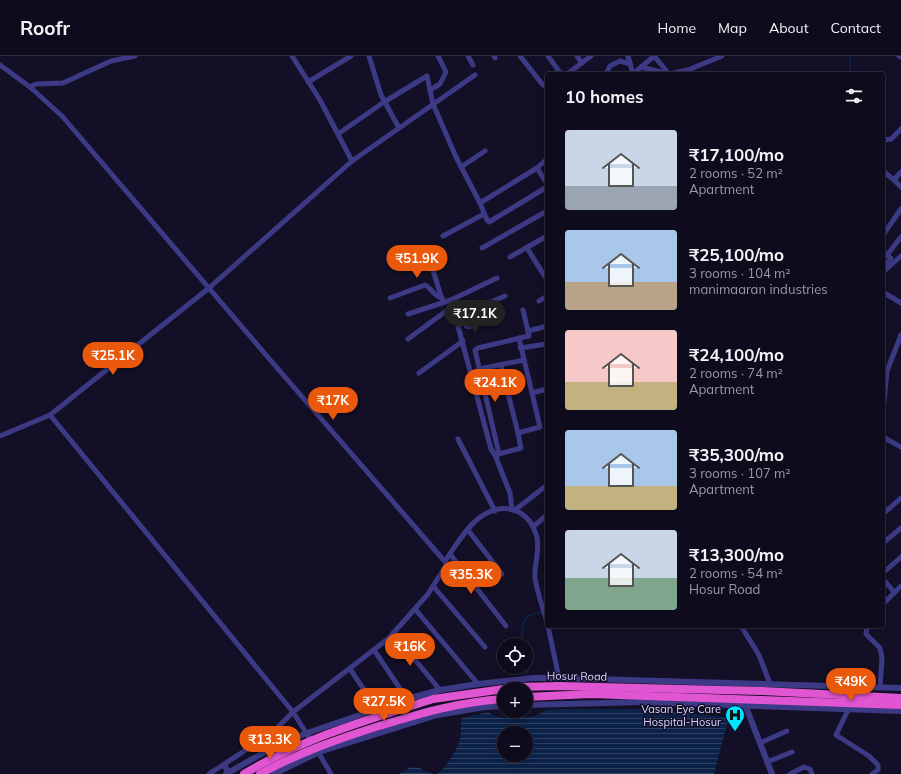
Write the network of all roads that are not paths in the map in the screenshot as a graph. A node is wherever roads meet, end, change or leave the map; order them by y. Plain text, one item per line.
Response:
1 (133, 56) edge
2 (351, 56) edge
3 (369, 56) edge
4 (438, 56) edge
5 (468, 56) edge
6 (520, 56) edge
7 (548, 56) edge
8 (577, 56) edge
9 (591, 56) edge
10 (628, 56) edge
11 (654, 56) edge
12 (722, 56) edge
13 (295, 57) edge
14 (710, 58) edge
15 (582, 63) junction
16 (630, 64) junction
17 (0, 65) edge
18 (473, 65) dead end
19 (641, 67) junction
20 (560, 72) edge
21 (572, 72) edge
22 (607, 72) edge
23 (632, 72) edge
24 (635, 72) edge
25 (661, 72) edge
26 (667, 72) edge
27 (688, 72) edge
28 (475, 75) dead end
29 (308, 82) junction
30 (545, 84) edge
31 (30, 87) junction
32 (430, 90) junction
33 (384, 102) junction
34 (433, 104) junction
35 (399, 128) junction
36 (901, 129) edge
37 (338, 134) junction
38 (885, 140) edge
39 (485, 151) dead end
40 (352, 161) junction
41 (545, 161) edge
42 (461, 167) junction
43 (537, 168) junction
44 (901, 172) edge
45 (885, 173) edge
46 (545, 177) edge
47 (894, 180) junction
48 (901, 187) edge
49 (545, 188) edge
50 (480, 203) junction
51 (901, 209) edge
52 (545, 213) edge
53 (484, 214) junction
54 (885, 232) edge
55 (443, 236) dead end
56 (545, 237) edge
57 (901, 238) edge
58 (482, 248) dead end
59 (527, 248) junction
60 (885, 254) edge
61 (901, 256) edge
62 (510, 258) dead end
63 (885, 266) edge
64 (432, 267) dead end
65 (885, 270) edge
66 (545, 277) edge
67 (497, 278) dead end
68 (209, 288) junction
69 (885, 293) edge
70 (505, 296) dead end
71 (545, 297) edge
72 (390, 298) dead end
73 (443, 300) junction
74 (451, 300) junction
75 (539, 301) dead end
76 (901, 303) edge
77 (453, 306) junction
78 (523, 310) dead end
79 (500, 312) dead end
80 (408, 314) dead end
81 (459, 316) junction
82 (545, 327) edge
83 (528, 331) junction
84 (901, 335) edge
85 (519, 338) junction
86 (408, 339) dead end
87 (463, 340) junction
88 (545, 344) edge
89 (520, 348) junction
90 (524, 360) junction
91 (501, 365) junction
92 (479, 369) junction
93 (419, 373) dead end
94 (545, 389) edge
95 (532, 392) junction
96 (885, 394) edge
97 (50, 415) junction
98 (518, 433) junction
99 (0, 436) edge
100 (458, 439) dead end
101 (885, 439) edge
102 (901, 447) edge
103 (497, 455) junction
104 (545, 486) edge
105 (901, 498) edge
106 (513, 510) junction
107 (495, 511) junction
108 (885, 512) edge
109 (545, 517) edge
110 (534, 526) junction
111 (901, 528) edge
112 (468, 530) junction
113 (885, 541) edge
114 (450, 554) junction
115 (901, 557) edge
116 (445, 561) junction
117 (885, 571) edge
118 (502, 574) dead end
119 (885, 581) edge
120 (433, 586) junction
121 (901, 586) edge
122 (894, 592) junction
123 (885, 602) edge
124 (415, 609) junction
125 (545, 614) edge
126 (506, 626) dead end
127 (548, 628) edge
128 (743, 628) edge
129 (867, 628) edge
130 (394, 633) junction
131 (485, 647) dead end
132 (374, 650) junction
133 (350, 669) junction
134 (559, 678) junction
135 (535, 682) joint
136 (478, 684) junction
137 (497, 684) edge
138 (770, 684) junction
139 (841, 686) junction
140 (849, 686) junction
141 (497, 687) edge
142 (860, 687) junction
143 (880, 687) junction
144 (901, 688) edge
145 (440, 690) junction
146 (762, 696) junction
147 (901, 698) edge
148 (407, 699) junction
149 (497, 700) edge
150 (534, 701) joint
151 (901, 705) edge
152 (497, 706) edge
153 (746, 707) junction
154 (377, 709) junction
155 (834, 710) junction
156 (848, 710) junction
157 (859, 711) junction
158 (293, 712) junction
159 (901, 712) edge
160 (787, 731) dead end
161 (309, 736) junction
162 (760, 743) junction
163 (317, 750) junction
164 (792, 752) dead end
165 (768, 762) junction
166 (224, 765) junction
167 (227, 773) edge
168 (209, 774) edge
169 (244, 774) edge
170 (260, 774) edge
171 (274, 774) edge
172 (331, 774) edge
173 (772, 774) edge
174 (790, 774) edge
175 (812, 774) edge
176 (872, 774) edge

1 - 31 street
2 - 29 street
3 - 33 street
4 - 32 street
5 - 18 street
6 - 30 street
7 - 20 street
8 - 15 street
9 - 15 street
10 - 16 street
11 - 19 street
11 - 26 street
12 - 14 street
13 - 29 street
14 - 27 street
15 - 21 street
16 - 22 street
16 - 23 street
17 - 31 street
19 - 24 street
19 - 25 street
28 - 34 street
29 - 37 street
31 - 68 street
32 - 33 street
32 - 34 street
33 - 35 street
33 - 37 street
34 - 35 street
34 - 42 street
35 - 40 street
36 - 38 street
37 - 40 street
39 - 42 street
40 - 68 street
41 - 43 street
42 - 50 street
43 - 46 street
43 - 50 street
44 - 47 street
45 - 47 street
47 - 48 street
49 - 53 street
50 - 53 street
51 - 54 street
52 - 58 street
53 - 55 street
56 - 59 street
57 - 60 street
59 - 62 street
59 - 66 street
60 - 63 street
61 - 65 street
64 - 73 street
67 - 74 street
68 - 97 street
68 - 116 street
69 - 76 street
70 - 81 street
71 - 75 street
72 - 73 street
73 - 74 street
73 - 80 street
74 - 77 street
77 - 81 street
77 - 86 street
78 - 83 street
79 - 81 street
81 - 87 street
82 - 83 street
83 - 85 street
84 - 96 street
85 - 89 street
85 - 92 street
87 - 93 street
87 - 103 street
88 - 89 street
89 - 90 street
90 - 91 street
90 - 95 street
91 - 92 street
91 - 98 street
92 - 103 street
94 - 95 street
95 - 98 street
97 - 99 street
97 - 158 street
98 - 103 street
100 - 107 street
101 - 102 street
103 - 106 street
104 - 106 street
105 - 108 street
106 - 107 street
106 - 110 street
107 - 112 street
109 - 110 street
110 - 125 street
111 - 113 street
112 - 114 street
112 - 118 street
114 - 116 street
114 - 126 street
115 - 117 street
116 - 120 street
119 - 122 street
120 - 124 street
120 - 131 street
121 - 122 street
122 - 123 street
124 - 130 street
124 - 136 street
127 - 134 street
128 - 138 street
129 - 143 street
130 - 132 street
130 - 145 street
132 - 133 street
132 - 148 street
133 - 154 street
133 - 158 street
134 - 135 street
134 - 138 street
135 - 146 highway, Hosur Road
136 - 137 street
136 - 145 street
138 - 139 street
139 - 140 street
139 - 155 street
140 - 142 street
140 - 156 street
141 - 161 highway, Hosur Road
142 - 143 street
142 - 157 street
143 - 144 street
145 - 148 street
146 - 147 highway, Hosur Road, bridge
146 - 150 highway, Hosur Road
146 - 151 highway, Hosur Road, bridge
148 - 154 street
149 - 163 highway
150 - 153 street
152 - 163 street
153 - 155 street
153 - 162 street
154 - 161 street
155 - 156 street
156 - 157 street
156 - 176 street
157 - 159 street
158 - 161 street
158 - 166 street
160 - 162 street
161 - 167 street
161 - 169 highway, Hosur Road
162 - 165 street
163 - 170 highway
163 - 171 street
163 - 172 street
164 - 165 street
165 - 173 street
166 - 167 street
166 - 168 street
174 - 175 street

